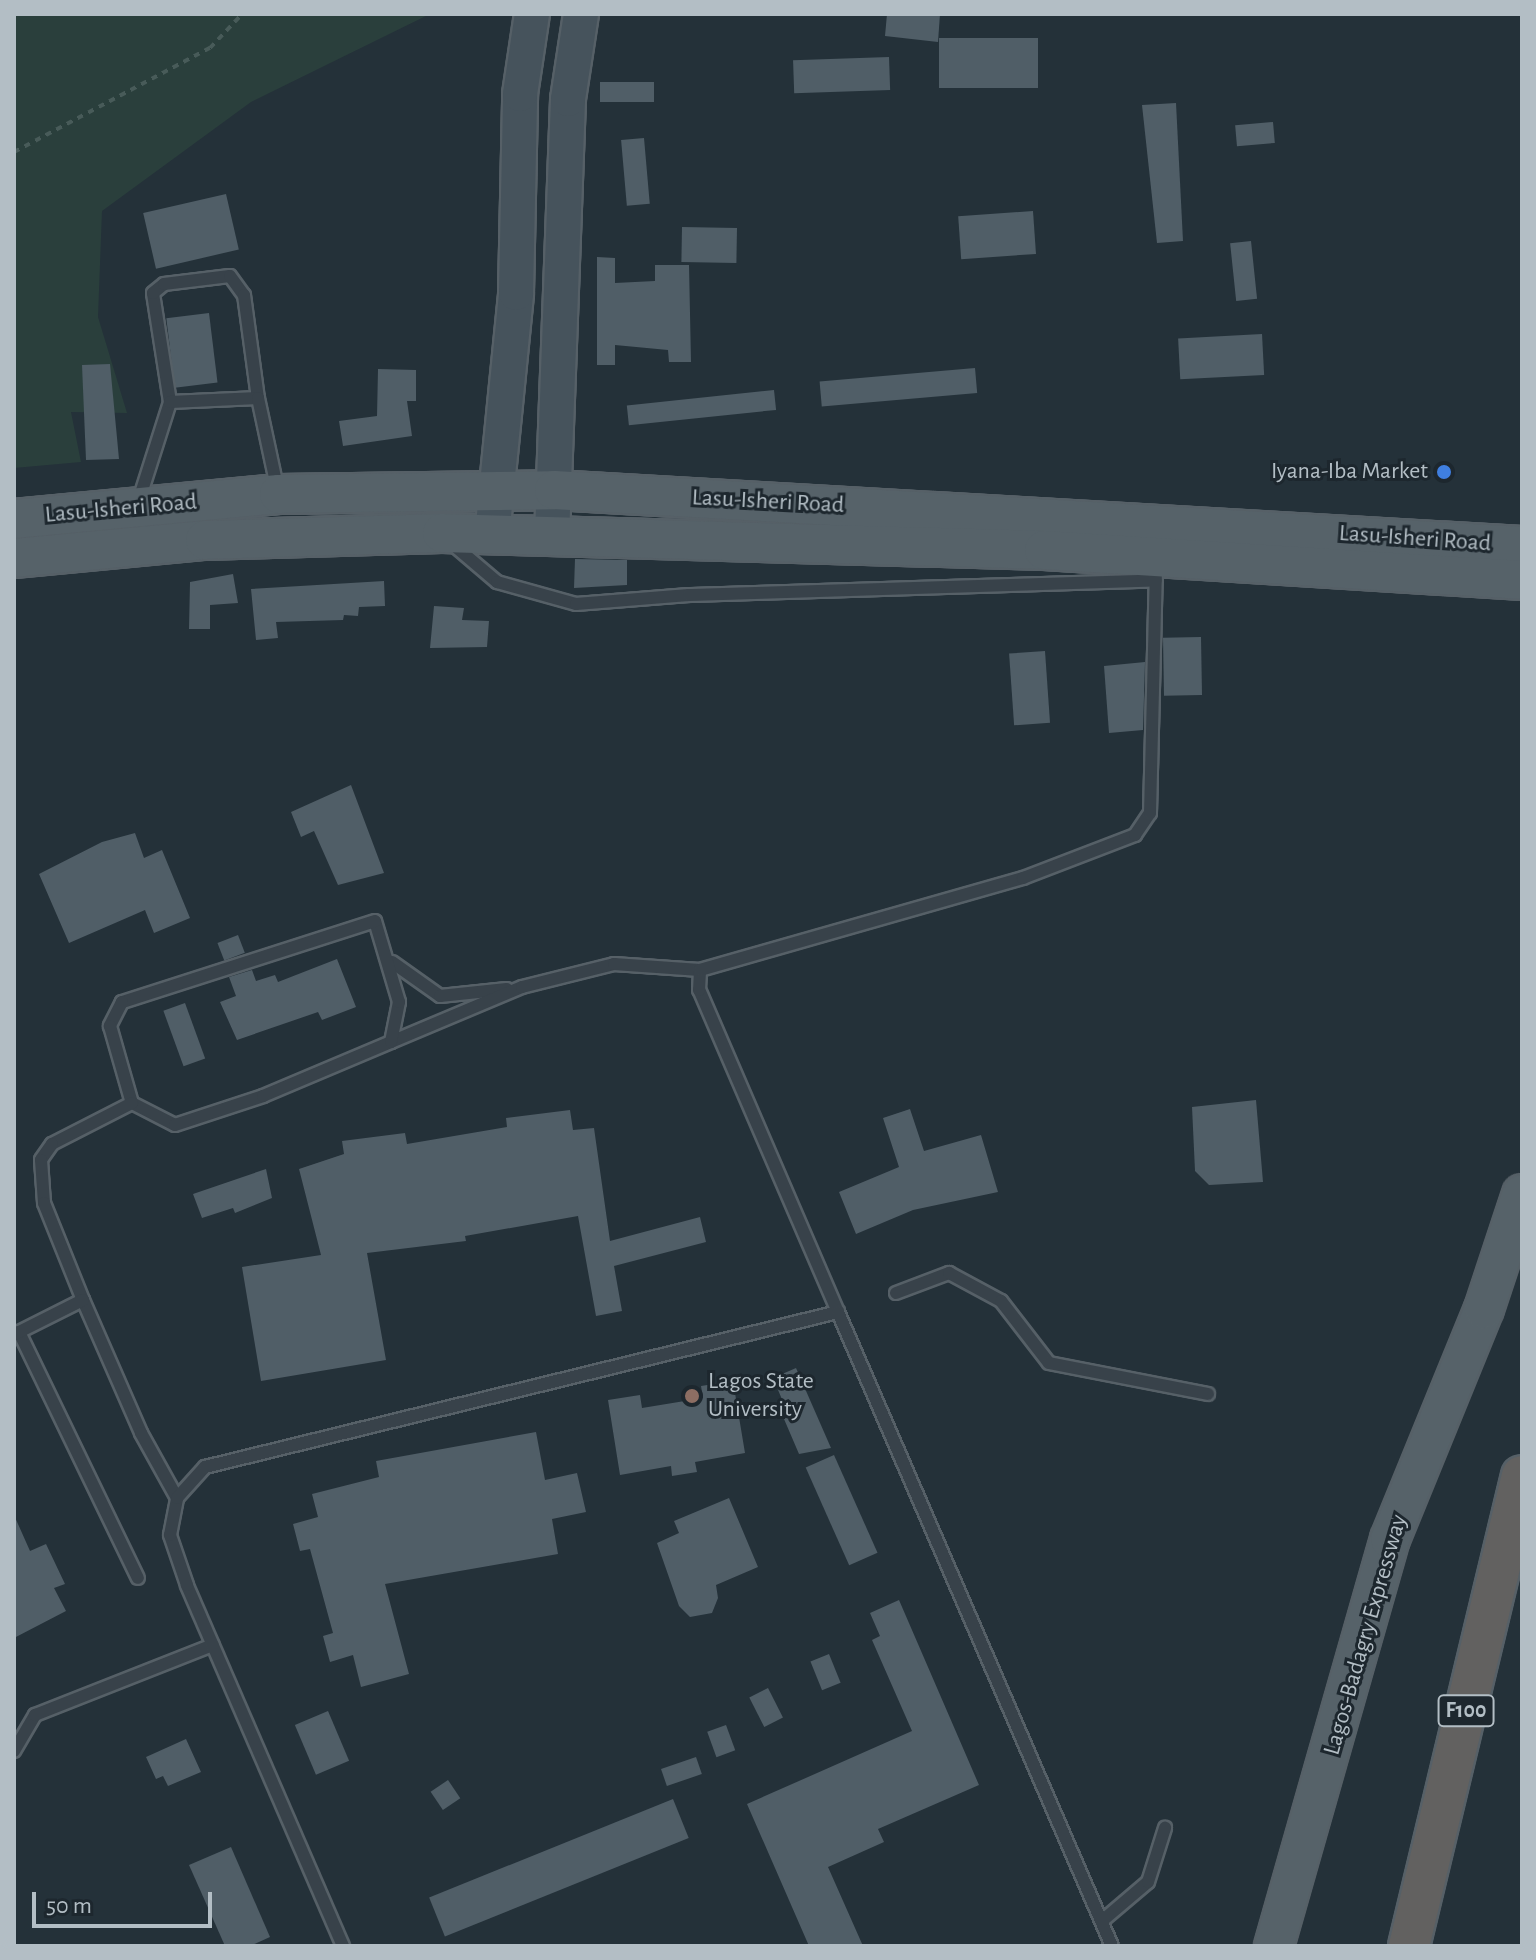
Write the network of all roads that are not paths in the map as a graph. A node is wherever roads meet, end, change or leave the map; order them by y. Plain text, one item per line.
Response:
1 (532, 14) edge
2 (581, 14) edge
3 (258, 398) junction
4 (170, 402) junction
5 (497, 490) junction
6 (554, 490) junction
7 (279, 494) junction
8 (136, 508) junction
9 (14, 519) edge
10 (442, 533) junction
11 (492, 535) junction
12 (552, 536) junction
13 (1522, 546) edge
14 (14, 558) edge
15 (1156, 569) junction
16 (1522, 580) edge
17 (392, 962) junction
18 (700, 970) junction
19 (522, 987) junction
20 (391, 1042) junction
21 (132, 1103) junction
22 (1522, 1194) edge
23 (896, 1293) dead end
24 (83, 1300) junction
25 (838, 1312) junction
26 (16, 1333) edge
27 (1208, 1394) dead end
28 (1522, 1476) edge
29 (177, 1498) junction
30 (138, 1578) dead end
31 (213, 1645) junction
32 (14, 1751) edge
33 (1165, 1828) dead end
34 (1102, 1921) junction
35 (343, 1946) edge
36 (1112, 1946) edge
37 (1274, 1946) edge
38 (1409, 1946) edge

1 - 5 main road
2 - 6 main road
3 - 4 lane
3 - 4 lane
3 - 7 lane
4 - 8 lane
5 - 6 main road, Lasu-Isheri Road
5 - 7 main road, Lasu-Isheri Road
5 - 11 main road
6 - 12 main road
6 - 13 main road, Lasu-Isheri Road
7 - 8 main road, Lasu-Isheri Road
8 - 9 main road, Lasu-Isheri Road
10 - 11 main road, Lasu-Isheri Road
10 - 14 main road, Lasu-Isheri Road
10 - 15 lane
11 - 12 main road, Lasu-Isheri Road
12 - 15 main road, Lasu-Isheri Road
15 - 16 main road, Lasu-Isheri Road
15 - 18 lane
17 - 19 lane
17 - 20 lane
17 - 21 lane
18 - 19 lane
18 - 25 lane
19 - 20 lane
20 - 21 lane
21 - 24 lane
22 - 37 main road, Lagos-Badagry Expressway
23 - 27 lane
24 - 26 lane
24 - 29 lane
25 - 29 lane
25 - 34 lane
26 - 30 lane
28 - 38 highway, F100
29 - 31 lane
31 - 32 lane
31 - 35 lane
33 - 34 lane
34 - 36 lane

